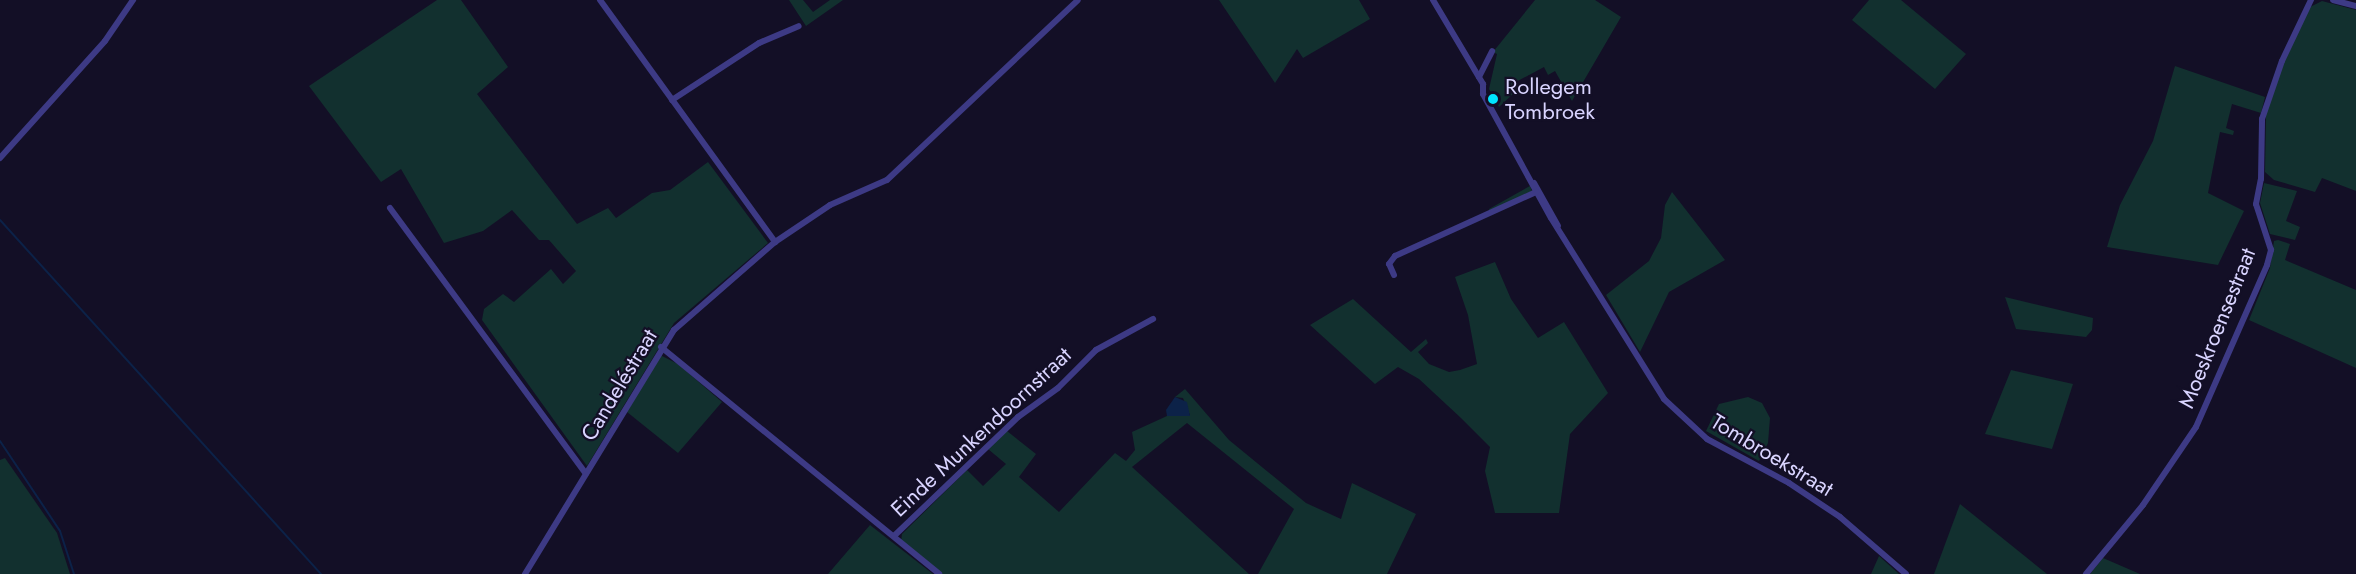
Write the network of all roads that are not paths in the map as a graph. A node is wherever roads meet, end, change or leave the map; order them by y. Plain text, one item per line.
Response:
1 (133, 0) edge
2 (600, 0) edge
3 (1078, 0) edge
4 (1433, 0) edge
5 (2311, 0) edge
6 (2333, 0) edge
7 (2356, 5) edge
8 (799, 26) dead end
9 (1492, 51) dead end
10 (1479, 77) junction
11 (672, 99) junction
12 (0, 158) edge
13 (1532, 181) junction
14 (1536, 192) junction
15 (390, 208) dead end
16 (1559, 230) junction
17 (776, 242) junction
18 (1394, 275) dead end
19 (1154, 319) dead end
20 (661, 348) junction
21 (586, 474) junction
22 (894, 536) junction
23 (525, 574) edge
24 (939, 574) edge
25 (1906, 574) edge
26 (2086, 574) edge

1 - 12 street
2 - 11 street
3 - 17 street, Candeléstraat
4 - 10 street, Tombroekstraat
5 - 26 street, Moeskroensestraat
6 - 7 street
8 - 11 street
9 - 10 street
10 - 13 street, Tombroekstraat
11 - 17 street
13 - 14 street, Tombroekstraat
13 - 16 street, Tombroekstraat
14 - 16 street, Tombroekstraat
14 - 18 street
15 - 21 street
16 - 25 street, Tombroekstraat
17 - 20 street, Candeléstraat
19 - 22 street, Einde Munkendoornstraat
20 - 21 street, Candeléstraat
20 - 22 street, Einde Munkendoornstraat
21 - 23 street, Candeléstraat
22 - 24 street, Einde Munkendoornstraat

